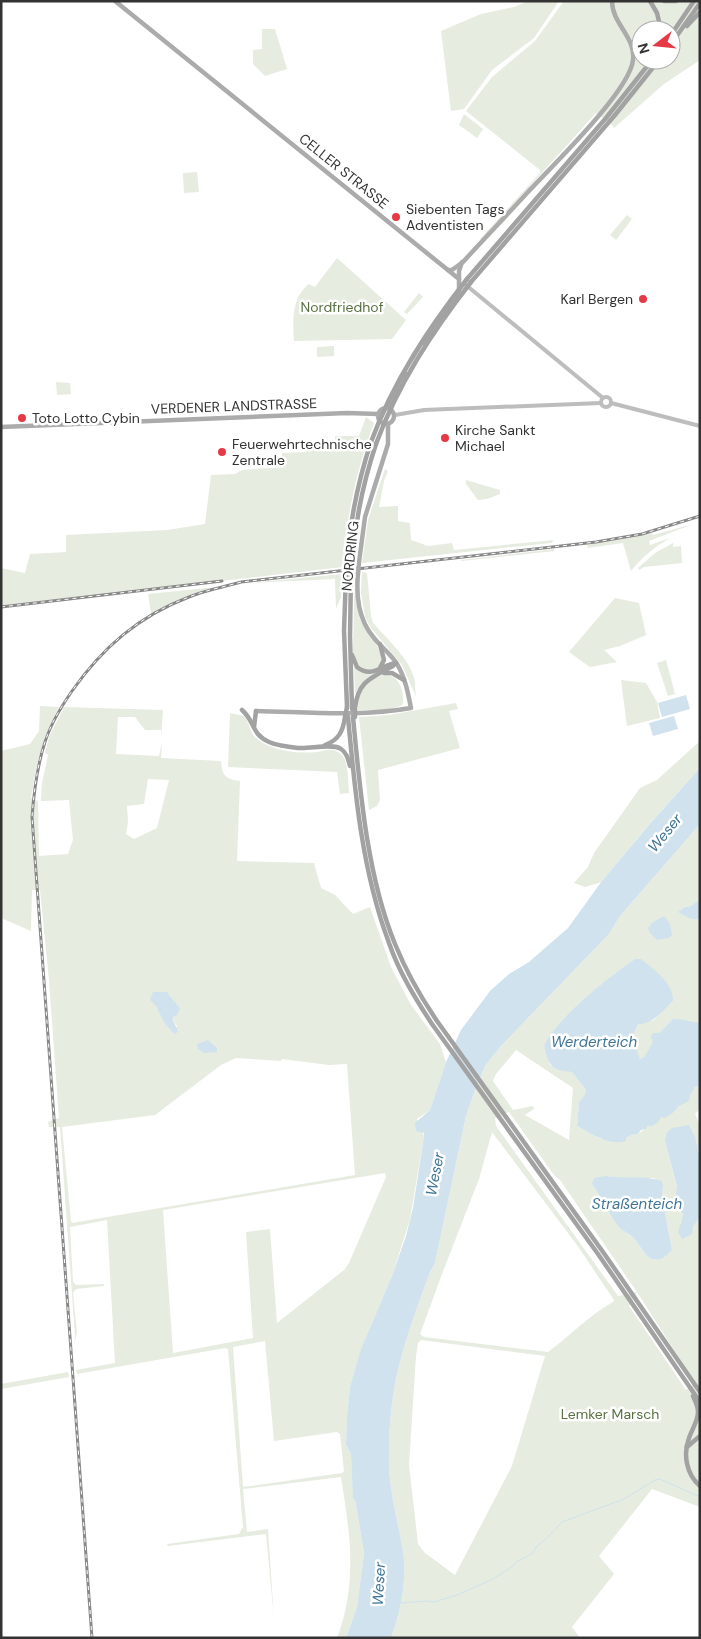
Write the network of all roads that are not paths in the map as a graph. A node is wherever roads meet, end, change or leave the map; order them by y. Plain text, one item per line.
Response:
1 (116, 1) edge
2 (612, 1) edge
3 (650, 1) edge
4 (664, 1) edge
5 (676, 1) edge
6 (694, 1) edge
7 (700, 3) edge
8 (700, 12) edge
9 (658, 20) edge
10 (681, 20) edge
11 (681, 29) edge
12 (681, 32) edge
13 (644, 70) edge
14 (651, 70) edge
15 (463, 262) junction
16 (448, 270) junction
17 (459, 279) junction
18 (469, 281) junction
19 (603, 398) junction
20 (601, 403) junction
21 (611, 403) junction
22 (388, 408) junction
23 (378, 414) junction
24 (395, 415) junction
25 (388, 424) junction
26 (700, 426) edge
27 (1, 427) edge
28 (348, 574) junction
29 (350, 636) junction
30 (380, 644) junction
31 (396, 663) junction
32 (380, 671) junction
33 (404, 680) junction
34 (354, 709) junction
35 (242, 710) dead end
36 (256, 711) joint
37 (350, 717) junction
38 (253, 728) junction
39 (319, 747) junction
40 (353, 767) junction
41 (504, 1119) junction
42 (630, 1295) junction
43 (695, 1391) edge
44 (700, 1402) edge
45 (700, 1436) edge
46 (686, 1448) junction
47 (700, 1486) edge

1 - 16 main road, CELLER STRASSE
2 - 15 main road
3 - 9 highway
4 - 5 highway
6 - 10 highway
7 - 11 highway
8 - 12 highway
13 - 18 highway
14 - 18 highway
15 - 16 main road
15 - 17 main road
16 - 17 main road, CELLER STRASSE
17 - 19 main road, CELLER STRASSE
17 - 22 main road
18 - 28 highway, bridge
19 - 20 main road
19 - 21 main road
20 - 21 main road
20 - 24 main road
21 - 26 main road
22 - 23 main road
22 - 24 main road
23 - 25 main road
23 - 27 main road, VERDENER LANDSTRASSE
24 - 25 main road
25 - 30 main road, NORDRING, bridge
28 - 29 highway
28 - 37 highway, bridge
29 - 32 highway
29 - 34 highway
30 - 31 main road, NORDRING
30 - 32 highway
31 - 32 highway
31 - 33 main road, NORDRING
32 - 33 highway
32 - 34 highway
33 - 36 main road, NORDRING
34 - 37 highway, bridge
35 - 38 highway
36 - 38 highway
37 - 39 highway
37 - 40 highway
37 - 40 highway
38 - 39 highway
39 - 40 highway
40 - 41 highway
40 - 41 highway
41 - 42 highway
42 - 43 highway
42 - 43 highway
43 - 44 highway
43 - 46 highway
45 - 46 highway
46 - 47 highway

